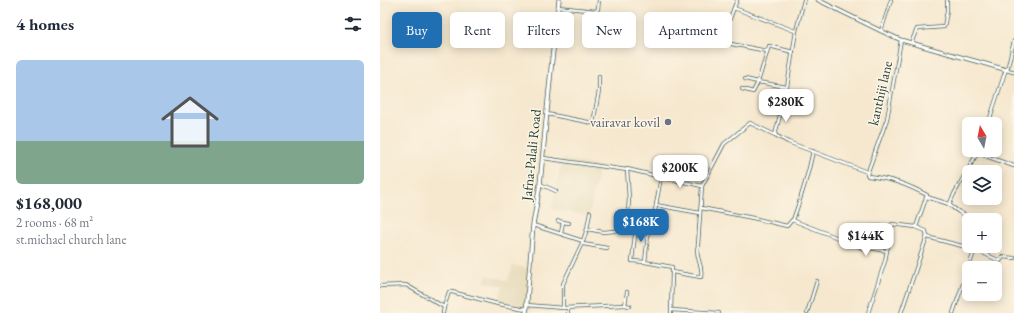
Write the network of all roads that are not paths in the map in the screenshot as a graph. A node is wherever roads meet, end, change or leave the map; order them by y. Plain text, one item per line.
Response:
1 (559, 0) edge
2 (599, 0) edge
3 (737, 0) edge
4 (804, 0) edge
5 (818, 0) edge
6 (891, 0) edge
7 (947, 0) edge
8 (558, 7) junction
9 (734, 8) junction
10 (796, 31) junction
11 (881, 31) junction
12 (901, 40) junction
13 (1014, 41) edge
14 (911, 42) junction
15 (767, 51) junction
16 (793, 52) junction
17 (1006, 70) junction
18 (1014, 72) edge
19 (599, 77) dead end
20 (745, 79) dead end
21 (758, 82) junction
22 (787, 87) junction
23 (742, 89) dead end
24 (546, 114) junction
25 (990, 117) edge
26 (775, 135) junction
27 (813, 151) junction
28 (975, 157) edge
29 (991, 157) edge
30 (542, 158) junction
31 (1014, 166) edge
32 (627, 170) junction
33 (867, 172) junction
34 (661, 177) junction
35 (540, 184) junction
36 (702, 186) junction
37 (556, 191) dead end
38 (927, 197) junction
39 (656, 205) junction
40 (950, 205) junction
41 (701, 208) junction
42 (590, 212) dead end
43 (700, 213) junction
44 (962, 213) edge
45 (793, 220) junction
46 (558, 221) dead end
47 (563, 222) junction
48 (569, 223) dead end
49 (892, 224) junction
50 (533, 225) junction
51 (627, 226) junction
52 (636, 226) junction
53 (649, 226) junction
54 (916, 227) junction
55 (587, 229) junction
56 (561, 233) junction
57 (927, 236) junction
58 (583, 243) junction
59 (851, 243) junction
60 (962, 247) edge
61 (607, 248) dead end
62 (887, 251) junction
63 (973, 253) edge
64 (981, 253) edge
65 (1014, 258) edge
66 (645, 262) junction
67 (672, 272) junction
68 (817, 281) dead end
69 (380, 286) edge
70 (627, 292) dead end
71 (625, 306) junction
72 (630, 306) dead end
73 (444, 307) junction
74 (562, 308) junction
75 (568, 308) junction
76 (526, 309) edge
77 (671, 311) edge
78 (443, 313) edge
79 (568, 313) edge
80 (719, 313) edge
81 (807, 313) edge
82 (868, 313) edge
83 (901, 313) edge
84 (953, 313) edge

1 - 8 main road, Jafna-Palali Road
2 - 8 street
3 - 9 street
4 - 10 street
5 - 11 street
6 - 11 street
7 - 14 street
8 - 24 main road, Jafna-Palali Road
9 - 10 street
9 - 15 street
10 - 16 street
11 - 12 street
12 - 14 street
12 - 33 street, kanthiji lane
13 - 17 street
14 - 17 street
15 - 16 street
15 - 21 street
16 - 22 street
17 - 18 street
17 - 25 street
19 - 24 street
20 - 21 street
21 - 22 street
21 - 23 street
22 - 26 street
24 - 30 main road, Jafna-Palali Road
26 - 27 street
26 - 36 street
27 - 33 street
27 - 45 street
28 - 40 street
29 - 31 street
30 - 32 street
30 - 35 main road, Jafna-Palali Road
32 - 34 street
32 - 51 street
33 - 38 street
34 - 36 street
34 - 39 street
35 - 37 street
35 - 50 main road, Jafna-Palali Road
36 - 41 street
38 - 40 street
38 - 54 street
39 - 43 street
39 - 53 street
40 - 44 street
41 - 43 street
41 - 45 street
42 - 55 street
43 - 67 street
45 - 59 street
46 - 47 street
47 - 48 street
47 - 56 street
49 - 54 street
49 - 59 street
49 - 62 street
50 - 56 street
50 - 76 main road, Jafna-Palali Road
51 - 52 street
51 - 55 street
52 - 53 street
52 - 66 street
53 - 66 street
54 - 57 street
55 - 58 street
56 - 58 street
57 - 60 street
57 - 83 street
58 - 61 street
58 - 74 street
59 - 62 street
62 - 82 street
63 - 84 street
64 - 65 street
66 - 67 street
67 - 77 street
68 - 81 street
69 - 73 street
70 - 71 street
71 - 72 street
71 - 75 street
73 - 76 street
73 - 78 street
74 - 75 street
74 - 76 street
75 - 79 street
77 - 80 street

